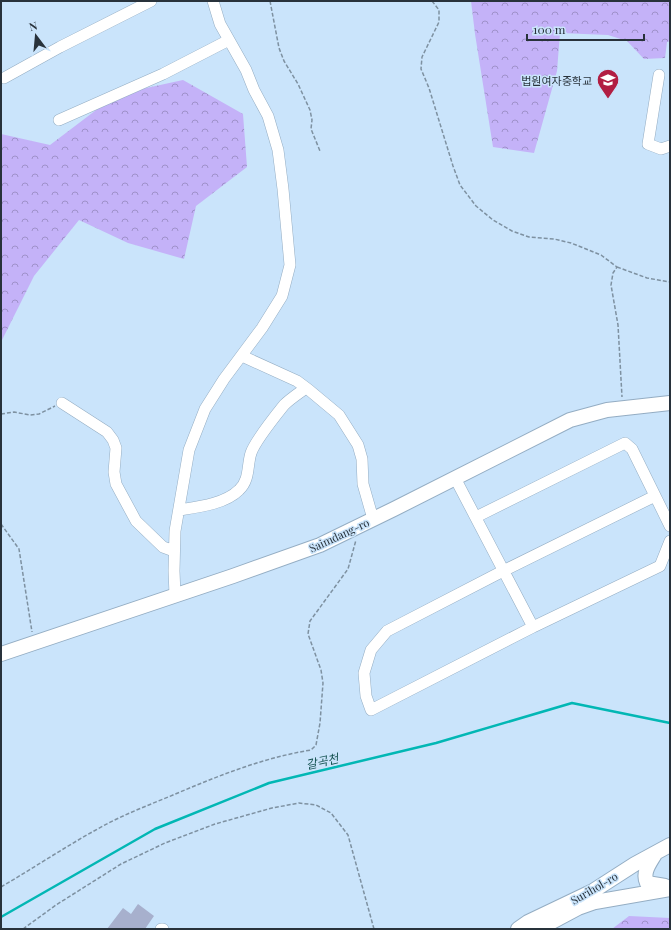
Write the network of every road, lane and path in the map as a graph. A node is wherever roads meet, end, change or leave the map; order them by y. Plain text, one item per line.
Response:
1 (151, 1) edge
2 (213, 1) edge
3 (270, 1) edge
4 (432, 1) edge
5 (229, 40) junction
6 (659, 75) dead end
7 (4, 78) dead end
8 (58, 120) dead end
9 (670, 146) edge
10 (320, 152) dead end
11 (617, 267) junction
12 (670, 282) edge
13 (242, 356) junction
14 (306, 388) junction
15 (62, 402) joint
16 (670, 403) edge
17 (623, 408) junction
18 (1, 414) edge
19 (455, 478) junction
20 (655, 496) junction
21 (179, 510) junction
22 (476, 517) junction
23 (373, 519) junction
24 (1, 524) edge
25 (358, 526) junction
26 (670, 526) edge
27 (670, 541) edge
28 (174, 551) junction
29 (667, 561) edge
30 (503, 571) junction
31 (175, 595) junction
32 (532, 627) junction
33 (33, 643) junction
34 (1, 654) edge
35 (670, 845) edge
36 (655, 853) junction
37 (1, 888) edge
38 (670, 888) edge
39 (593, 891) junction
40 (523, 926) edge
41 (23, 929) edge
42 (374, 929) edge

1 - 7 street
2 - 5 street
3 - 10 path
4 - 11 path
5 - 8 street
5 - 13 street
6 - 9 street
11 - 12 path
11 - 17 path
13 - 14 street
13 - 21 street
14 - 21 street
14 - 23 street
15 - 18 path
15 - 28 street
16 - 17 main road, Saimdang-ro
17 - 19 main road, Saimdang-ro
19 - 22 street
19 - 23 main road, Saimdang-ro
20 - 22 street
20 - 26 street
20 - 30 street
21 - 28 street
22 - 30 street
23 - 25 main road, Saimdang-ro
24 - 33 path
25 - 31 main road, Saimdang-ro
25 - 37 path
27 - 29 street
28 - 31 street
29 - 32 street
30 - 32 street
30 - 32 street
31 - 33 main road, Saimdang-ro
33 - 34 main road, Saimdang-ro
35 - 36 main road, Surihol-ro
36 - 38 main road
36 - 39 main road, Surihol-ro
38 - 39 main road
38 - 40 main road
39 - 40 main road, Surihol-ro
41 - 42 path

